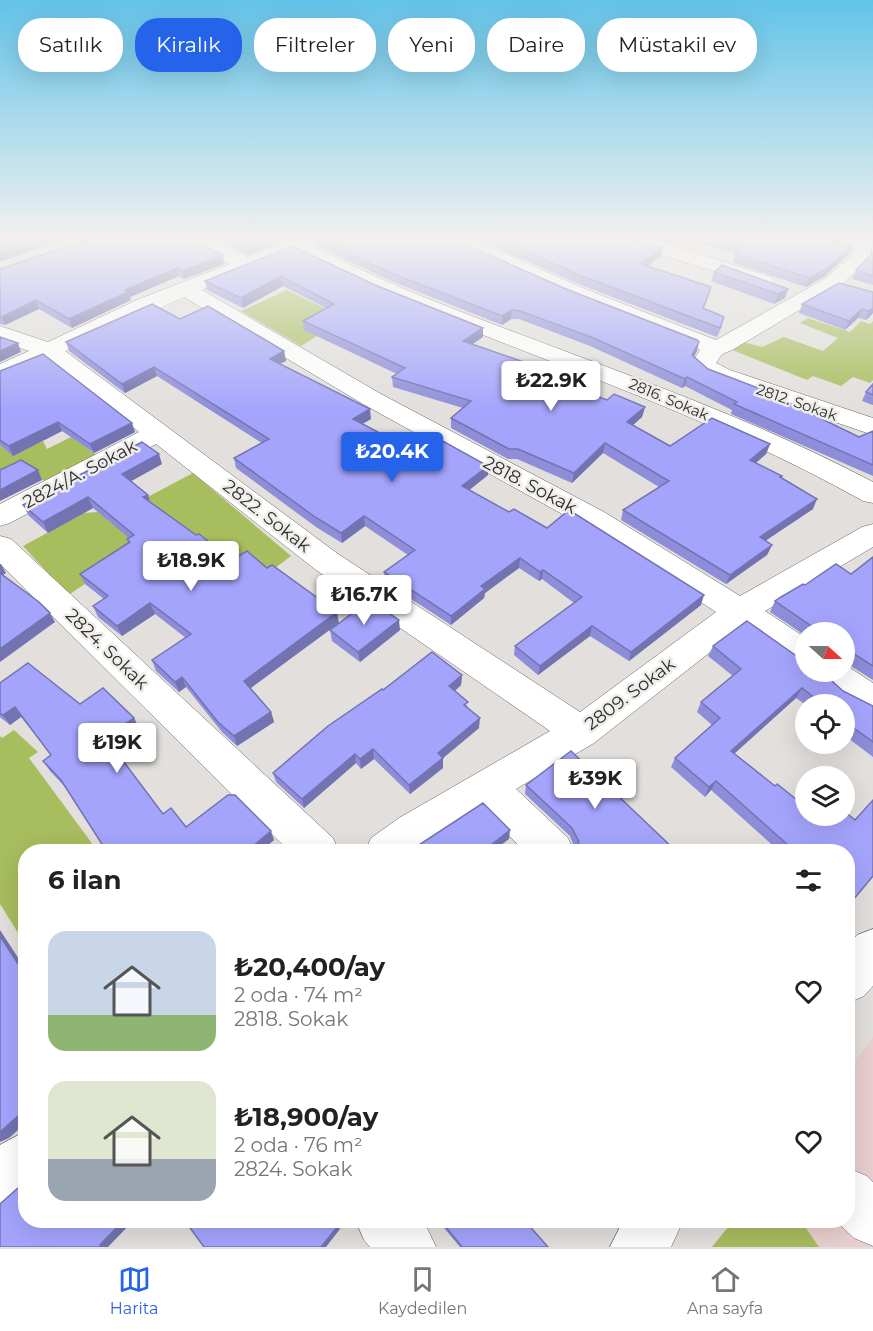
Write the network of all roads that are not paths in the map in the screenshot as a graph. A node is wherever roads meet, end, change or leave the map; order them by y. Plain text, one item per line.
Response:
1 (169, 295) edge
2 (196, 295) edge
3 (401, 295) edge
4 (584, 295) edge
5 (804, 295) edge
6 (814, 295) edge
7 (809, 297) junction
8 (0, 317) edge
9 (0, 333) edge
10 (58, 346) junction
11 (712, 349) junction
12 (0, 373) edge
13 (873, 427) edge
14 (159, 432) junction
15 (873, 494) edge
16 (0, 516) edge
17 (873, 534) edge
18 (0, 546) edge
19 (740, 611) junction
20 (795, 648) edge
21 (844, 682) edge
22 (873, 702) edge
23 (581, 732) junction
24 (486, 786) junction
25 (310, 844) edge
26 (396, 844) edge
27 (545, 844) edge
28 (873, 951) edge
29 (855, 972) edge
30 (18, 1163) edge
31 (0, 1178) edge
32 (855, 1202) edge
33 (873, 1219) edge
34 (390, 1228) edge
35 (651, 1228) edge
36 (408, 1247) edge
37 (638, 1247) edge

1 - 10 street
2 - 19 street, 2818. Sokak
3 - 15 street, 2816. Sokak
4 - 11 street
5 - 7 street
6 - 7 street
7 - 11 street
8 - 10 street
9 - 10 street
10 - 12 street
10 - 14 street, 2822. Sokak
11 - 13 street, 2812. Sokak
14 - 16 street, 2824/A. Sokak
14 - 23 street, 2822. Sokak
17 - 19 street, 2809. Sokak
18 - 25 street, 2824. Sokak
19 - 20 street, 2818. Sokak
19 - 23 street, 2809. Sokak
21 - 22 street
23 - 24 street, 2809. Sokak
24 - 26 street, 2809. Sokak
24 - 27 street
28 - 29 street
30 - 31 street
32 - 33 street
34 - 36 street
35 - 37 street

